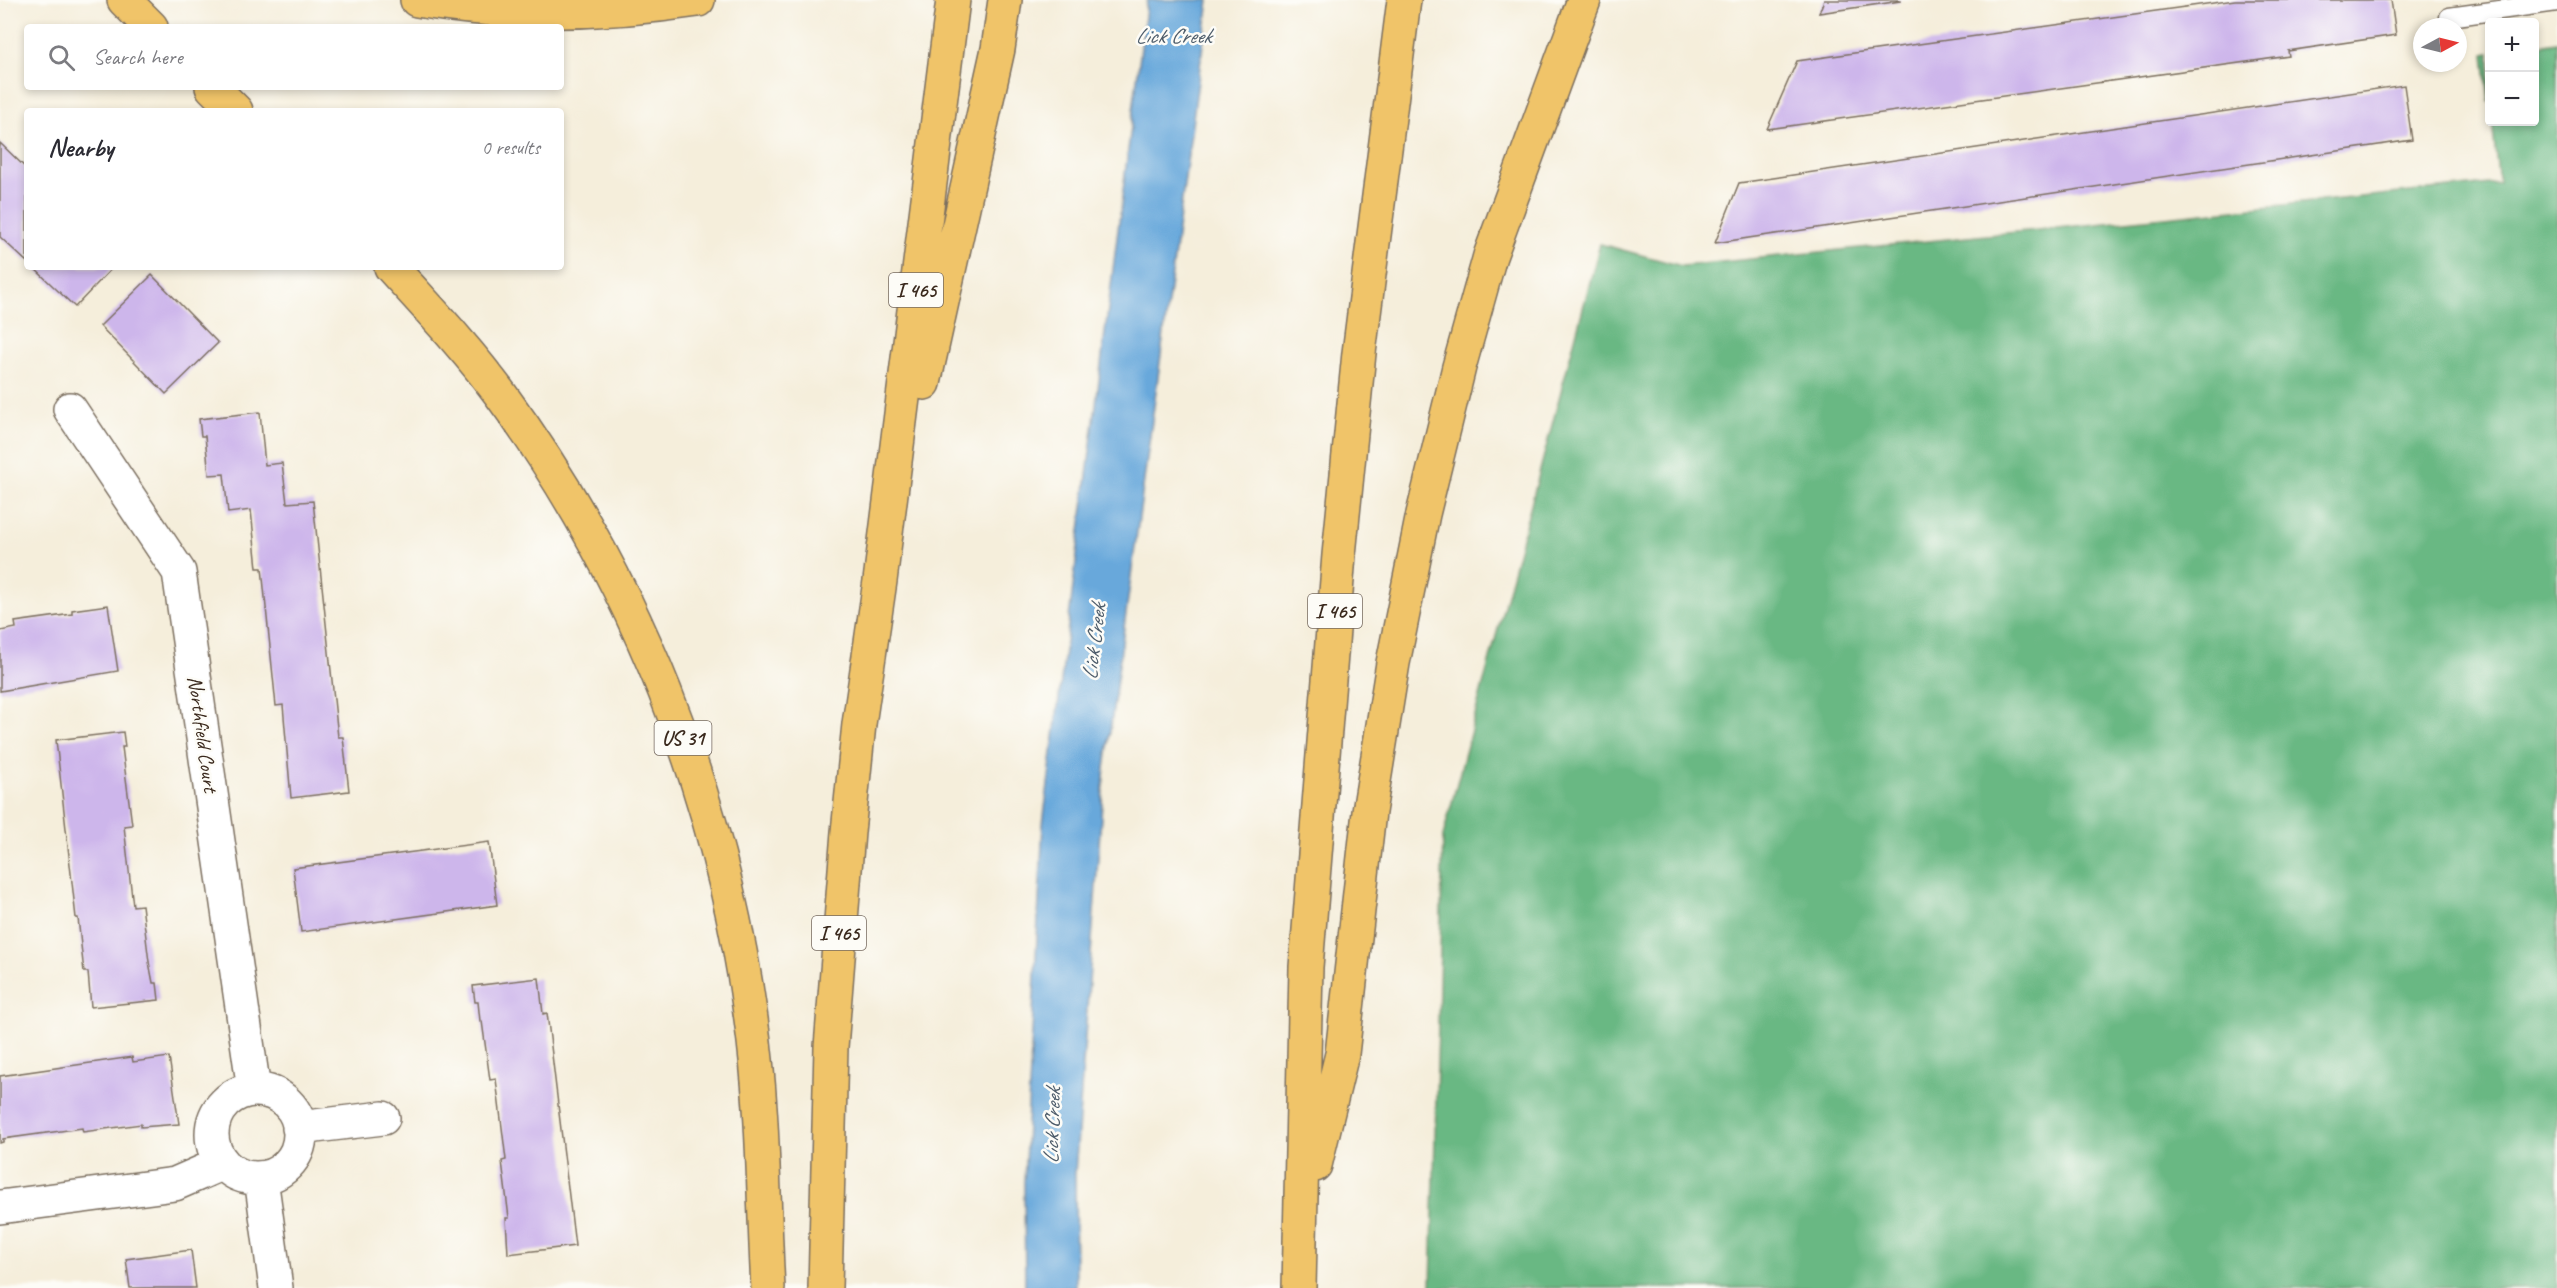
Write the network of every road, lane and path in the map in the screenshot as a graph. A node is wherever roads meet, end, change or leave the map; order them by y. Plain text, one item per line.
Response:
1 (124, 0) edge
2 (417, 0) edge
3 (698, 0) edge
4 (953, 0) edge
5 (1005, 0) edge
6 (1404, 0) edge
7 (1584, 0) edge
8 (2557, 2) edge
9 (2449, 16) dead end
10 (148, 24) edge
11 (215, 90) edge
12 (233, 108) edge
13 (394, 270) edge
14 (70, 409) dead end
15 (880, 581) junction
16 (254, 1090) junction
17 (383, 1118) dead end
18 (299, 1128) junction
19 (223, 1163) junction
20 (261, 1178) junction
21 (0, 1207) edge
22 (1300, 1225) junction
23 (276, 1288) edge
24 (768, 1288) edge
25 (825, 1288) edge
26 (1299, 1288) edge

1 - 10 highway
2 - 3 highway
4 - 15 highway, I 465
5 - 15 highway
6 - 22 highway, I 465
7 - 22 highway
8 - 9 lane
11 - 12 highway
13 - 24 highway, US 31
14 - 16 street, Northfield Court
15 - 25 highway, I 465
16 - 18 street
16 - 19 street
17 - 18 street
18 - 20 street
19 - 20 street
19 - 21 street
20 - 23 street
22 - 26 highway, I 465

